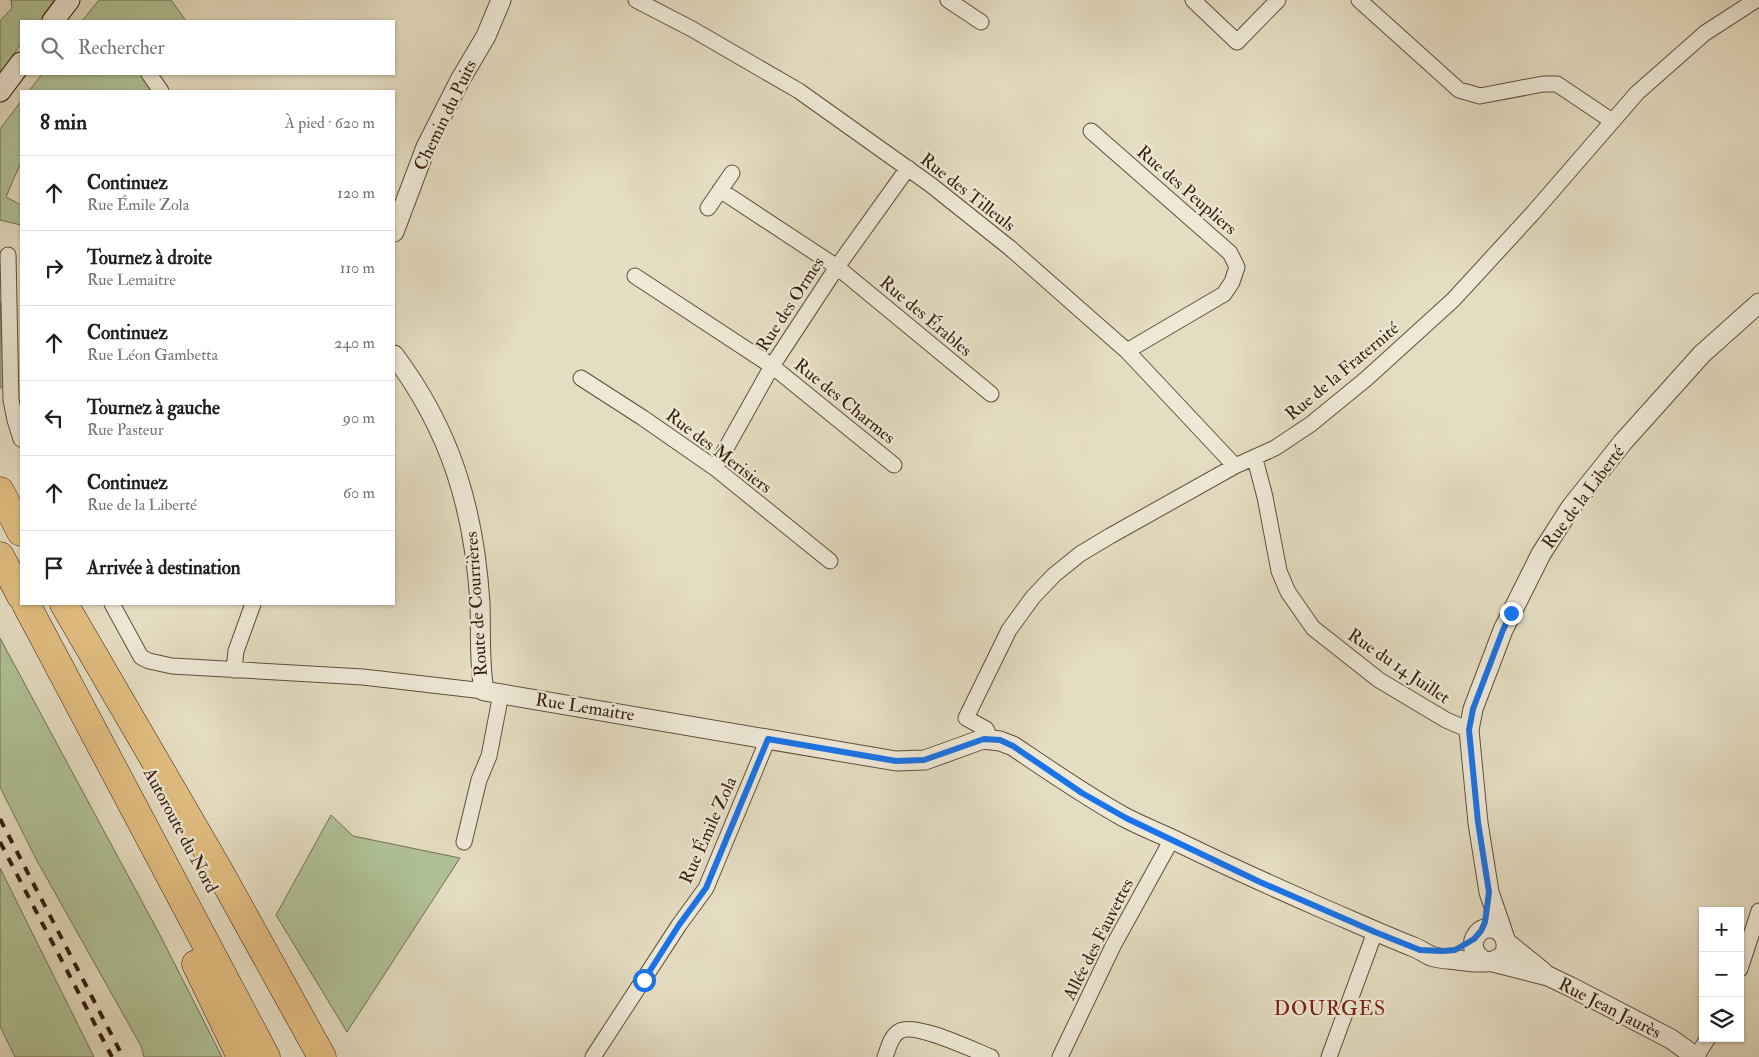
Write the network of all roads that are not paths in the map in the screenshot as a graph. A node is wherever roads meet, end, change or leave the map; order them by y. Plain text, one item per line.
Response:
1 (69, 0) edge
2 (501, 0) edge
3 (636, 0) edge
4 (948, 0) edge
5 (1193, 0) edge
6 (1278, 0) edge
7 (1359, 0) edge
8 (1756, 0) edge
9 (54, 20) edge
10 (981, 22) dead end
11 (20, 64) edge
12 (151, 75) edge
13 (160, 90) edge
14 (0, 91) edge
15 (1612, 121) junction
16 (1091, 131) dead end
17 (908, 168) junction
18 (732, 172) dead end
19 (720, 190) junction
20 (708, 208) dead end
21 (395, 229) edge
22 (8, 255) dead end
23 (837, 266) junction
24 (635, 276) dead end
25 (1759, 303) edge
26 (1127, 350) junction
27 (395, 356) edge
28 (772, 366) junction
29 (581, 378) dead end
30 (992, 394) dead end
31 (20, 436) edge
32 (1255, 459) junction
33 (894, 465) dead end
34 (1235, 466) junction
35 (715, 468) junction
36 (0, 491) edge
37 (19, 527) edge
38 (0, 556) edge
39 (830, 561) dead end
40 (20, 594) edge
41 (27, 605) edge
42 (60, 605) edge
43 (65, 605) edge
44 (113, 605) edge
45 (254, 605) edge
46 (234, 670) junction
47 (492, 692) junction
48 (1469, 730) junction
49 (992, 738) junction
50 (768, 739) junction
51 (116, 774) junction
52 (1172, 839) junction
53 (464, 842) dead end
54 (1489, 892) junction
55 (1759, 912) edge
56 (1375, 932) junction
57 (1477, 935) junction
58 (1505, 939) junction
59 (1420, 950) junction
60 (1744, 957) edge
61 (1489, 961) junction
62 (1548, 976) junction
63 (1705, 1042) edge
64 (240, 1057) edge
65 (266, 1057) edge
66 (302, 1057) edge
67 (322, 1057) edge
68 (593, 1057) edge
69 (885, 1057) edge
70 (991, 1057) edge
71 (1060, 1057) edge
72 (1329, 1057) edge
73 (1696, 1057) edge

1 - 9 main road
2 - 21 street, Chemin du Puits
3 - 17 street, Rue des Tilleuls
4 - 10 street
5 - 6 street
7 - 15 street
8 - 15 street, Rue de la Fraternité
11 - 14 main road
12 - 13 street
15 - 32 street, Rue de la Fraternité
16 - 26 street, Rue des Peupliers
17 - 23 street, Rue des Ormes
17 - 26 street, Rue des Tilleuls
18 - 19 street
19 - 20 street
19 - 23 street, Rue des Érables
22 - 31 street
23 - 28 street, Rue des Ormes
23 - 30 street, Rue des Érables
24 - 28 street, Rue des Charmes
25 - 48 street, Rue de la Liberté
26 - 34 street, Rue des Tilleuls
27 - 47 street, Route de Courrières
28 - 33 street, Rue des Charmes
28 - 35 street, Rue des Ormes
29 - 35 street, Rue des Merisiers
32 - 34 street, Rue de la Fraternité
32 - 48 street, Rue du 14 Juillet
34 - 49 street, Rue de la Fraternité
35 - 39 street, Rue des Merisiers
36 - 37 highway
38 - 40 highway
41 - 51 highway, Autoroute du Nord
42 - 66 highway, Autoroute du Nord
43 - 67 highway
44 - 46 street, Rue Lemaitre
45 - 46 street
46 - 47 street, Rue Lemaitre
47 - 50 street, Rue Lemaitre
47 - 53 street
48 - 54 street, Rue de la Liberté
49 - 50 street, Rue Lemaitre
49 - 52 street, Rue Jean Jaurès
50 - 68 street, Rue Émile Zola
51 - 64 highway
51 - 65 highway, Autoroute du Nord
52 - 56 street, Rue Jean Jaurès
52 - 71 street, Allée des Fauvettes
54 - 57 street
54 - 58 street
55 - 60 street
56 - 59 street, Rue Jean Jaurès
56 - 72 street
57 - 58 street
57 - 59 street
57 - 61 street
58 - 61 street
58 - 62 street, Rue Jean Jaurès
59 - 61 street, Rue Jean Jaurès
61 - 62 street, Rue Jean Jaurès
62 - 73 street, Rue Jean Jaurès
63 - 73 street
69 - 70 street

